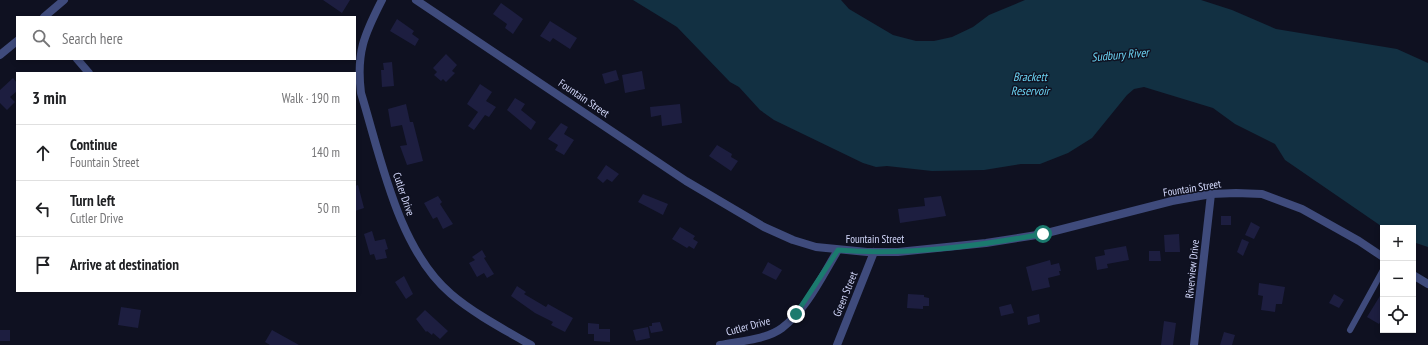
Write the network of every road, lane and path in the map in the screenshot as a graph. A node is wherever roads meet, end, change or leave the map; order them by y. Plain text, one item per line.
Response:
1 (64, 0) edge
2 (382, 0) edge
3 (416, 0) edge
4 (45, 16) edge
5 (16, 42) edge
6 (0, 55) edge
7 (78, 60) edge
8 (88, 72) edge
9 (1211, 194) junction
10 (838, 250) junction
11 (874, 252) junction
12 (1380, 255) edge
13 (1380, 275) edge
14 (1416, 277) edge
15 (1428, 284) edge
16 (1350, 330) dead end
17 (531, 345) edge
18 (720, 345) edge
19 (837, 345) edge
20 (1194, 345) edge

1 - 4 street
2 - 17 street, Cutler Drive
3 - 10 street, Fountain Street
5 - 6 street
7 - 8 street
9 - 11 street, Fountain Street
9 - 12 street, Fountain Street
9 - 20 street, Riverview Drive
10 - 11 street, Fountain Street
10 - 18 street, Cutler Drive
11 - 19 street, Green Street
13 - 16 lane
14 - 15 street

